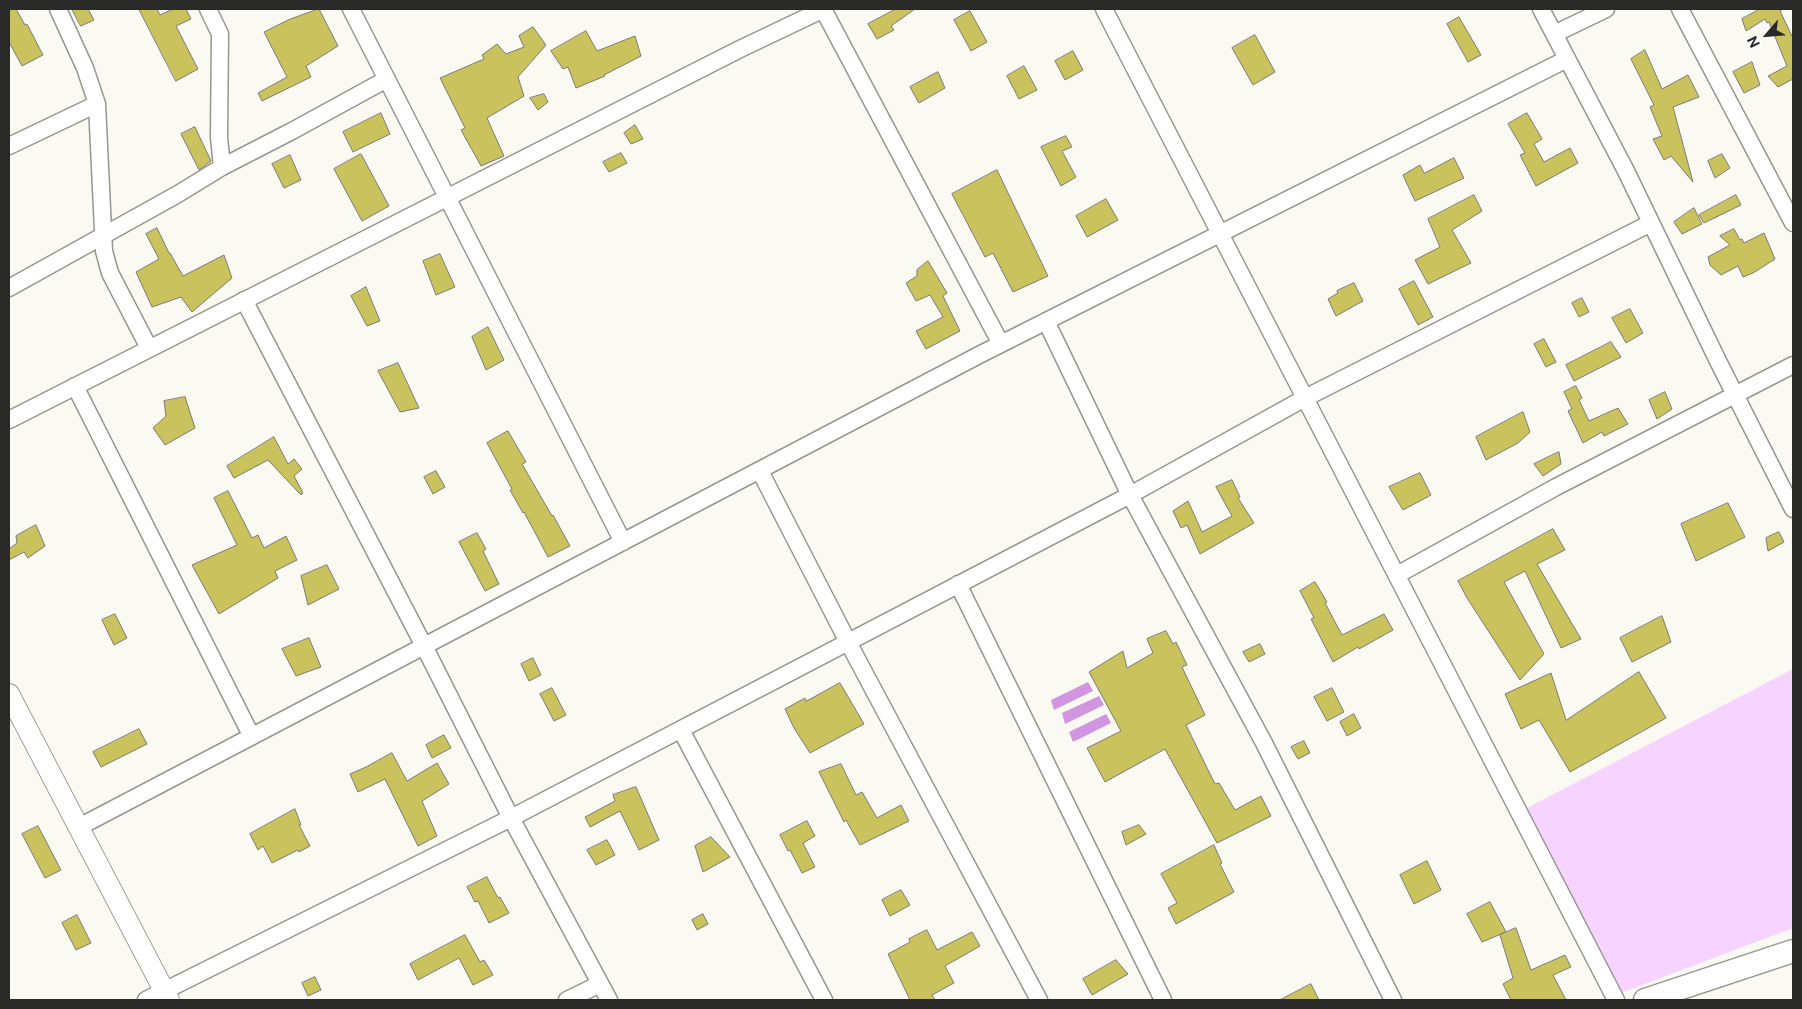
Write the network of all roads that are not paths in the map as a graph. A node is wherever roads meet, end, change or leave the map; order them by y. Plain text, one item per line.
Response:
1 (58, 9) edge
2 (208, 9) edge
3 (351, 9) edge
4 (824, 9) edge
5 (1104, 9) edge
6 (1540, 9) edge
7 (1606, 9) edge
8 (1680, 9) edge
9 (1554, 34) junction
10 (1567, 59) junction
11 (387, 79) junction
12 (96, 104) junction
13 (9, 146) edge
14 (222, 167) junction
15 (447, 197) junction
16 (1791, 212) edge
17 (1651, 223) junction
18 (1220, 234) junction
19 (104, 235) junction
20 (9, 288) edge
21 (244, 300) junction
22 (1046, 321) junction
23 (1001, 344) junction
24 (149, 348) junction
25 (1793, 365) edge
26 (75, 386) junction
27 (1735, 395) junction
28 (1305, 398) junction
29 (9, 420) edge
30 (760, 471) junction
31 (1130, 495) junction
32 (1793, 509) edge
33 (623, 542) junction
34 (1396, 575) junction
35 (958, 584) junction
36 (848, 642) junction
37 (424, 646) junction
38 (9, 694) edge
39 (681, 730) junction
40 (251, 735) junction
41 (511, 818) junction
42 (79, 827) junction
43 (1793, 951) edge
44 (600, 984) junction
45 (167, 996) edge
46 (146, 1000) edge
47 (567, 1000) edge
48 (609, 1000) edge
49 (824, 1000) edge
50 (1039, 1000) edge
51 (1162, 1000) edge
52 (1393, 1000) edge
53 (1616, 1000) edge
54 (1644, 1000) edge

1 - 12 street
2 - 14 street
3 - 11 street
4 - 15 street
4 - 23 street
5 - 18 street
6 - 9 street
7 - 9 street
8 - 16 street
9 - 10 street
10 - 17 street
10 - 18 street
11 - 14 street
11 - 15 street
12 - 13 street
12 - 19 street
14 - 19 street
15 - 21 street
15 - 33 street
17 - 27 street
17 - 28 street
18 - 22 street
18 - 28 street
19 - 20 street
19 - 24 street
21 - 24 street
21 - 37 street
22 - 23 street
22 - 31 street
23 - 30 street
24 - 26 street
25 - 27 street
26 - 29 street
26 - 40 street
27 - 32 street
27 - 34 street
28 - 31 street
28 - 34 street
30 - 33 street
30 - 36 street
31 - 35 street
31 - 52 street
33 - 37 street
34 - 53 street
35 - 36 street
35 - 51 street
36 - 39 street
36 - 50 street
37 - 40 street
37 - 41 street
38 - 42 street
39 - 41 street
39 - 49 street
40 - 42 street
41 - 44 street
41 - 45 street
42 - 45 street
43 - 54 main road
44 - 47 street
44 - 48 street
45 - 46 street

